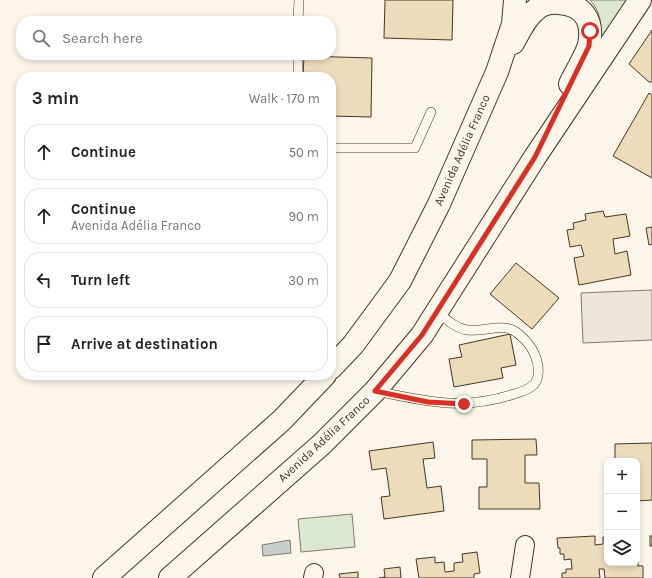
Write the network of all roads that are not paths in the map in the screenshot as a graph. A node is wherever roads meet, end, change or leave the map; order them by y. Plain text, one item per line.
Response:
1 (299, 0) edge
2 (515, 0) edge
3 (640, 0) edge
4 (298, 16) edge
5 (298, 60) edge
6 (298, 72) edge
7 (497, 72) junction
8 (431, 112) dead end
9 (336, 148) edge
10 (535, 157) junction
11 (436, 311) junction
12 (336, 363) edge
13 (320, 380) edge
14 (375, 391) junction
15 (525, 544) dead end
16 (104, 578) edge
17 (170, 578) edge
18 (520, 578) edge

1 - 4 lane
2 - 7 main road, Avenida Adélia Franco
3 - 10 main road, Avenida Adélia Franco
5 - 6 lane
7 - 10 main road
7 - 12 main road, Avenida Adélia Franco
8 - 9 lane
10 - 11 main road, Avenida Adélia Franco
11 - 14 main road, Avenida Adélia Franco
11 - 14 lane
13 - 16 main road
14 - 17 main road, Avenida Adélia Franco
15 - 18 street

